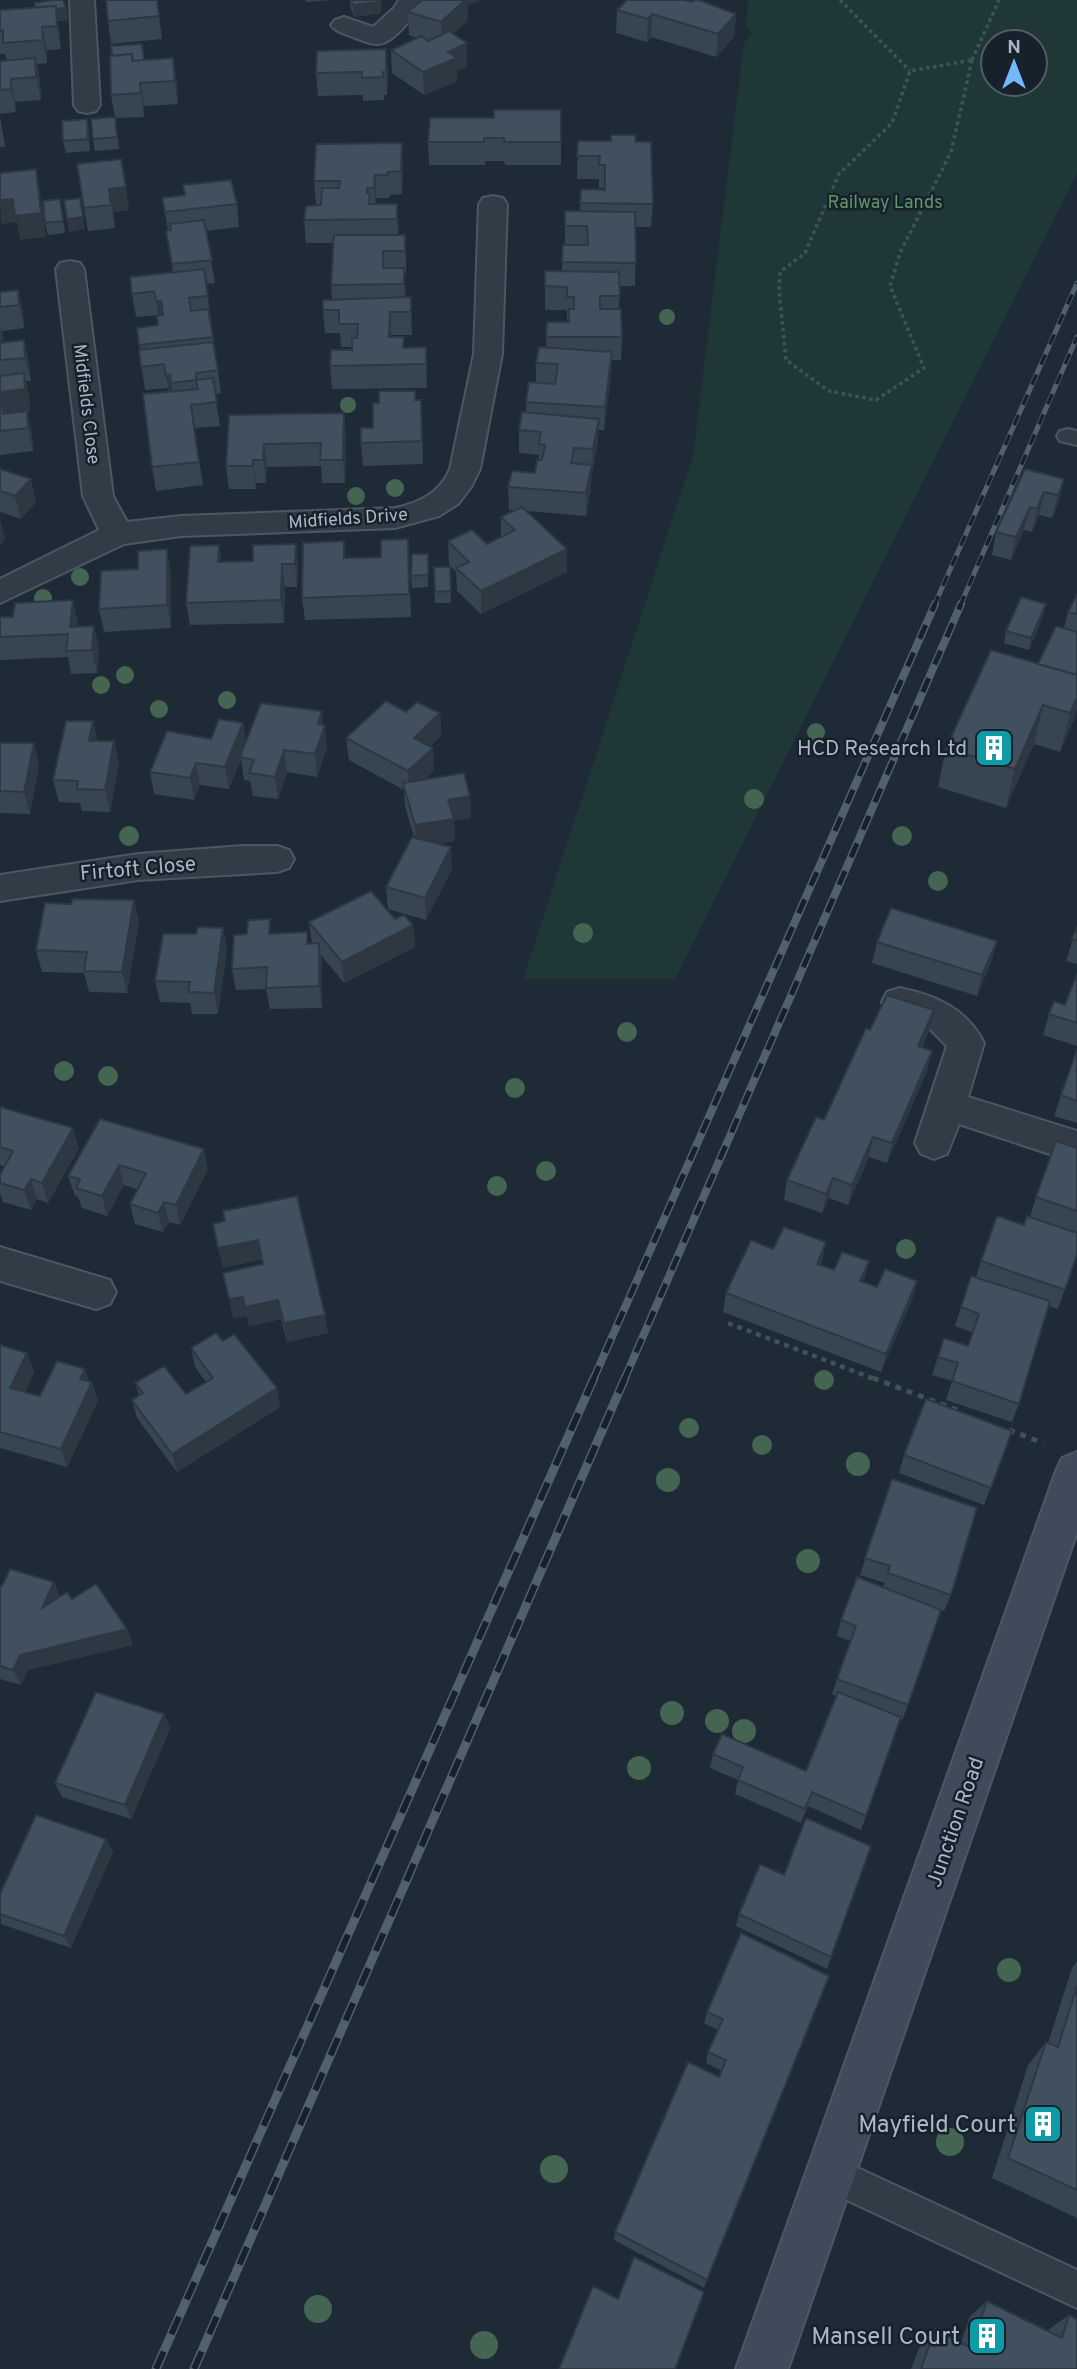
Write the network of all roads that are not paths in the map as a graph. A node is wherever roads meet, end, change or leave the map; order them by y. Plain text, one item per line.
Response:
1 (82, 0) edge
2 (411, 0) edge
3 (344, 25) dead end
4 (87, 106) dead end
5 (493, 204) dead end
6 (70, 270) dead end
7 (117, 534) junction
8 (0, 592) edge
9 (277, 859) dead end
10 (0, 888) edge
11 (900, 1002) edge
12 (947, 1105) junction
13 (934, 1143) dead end
14 (1077, 1147) edge
15 (0, 1264) edge
16 (96, 1292) dead end
17 (1064, 1458) edge
18 (832, 2174) junction
19 (1077, 2289) edge
20 (762, 2369) edge

1 - 4 street
2 - 3 street
5 - 7 street, Midfields Drive
6 - 7 street, Midfields Close
7 - 8 street, Midfields Drive
9 - 10 street, Firtoft Close
11 - 12 street
12 - 13 street
12 - 14 street
15 - 16 street
17 - 18 street, Junction Road
18 - 19 lane
18 - 20 street, Junction Road

